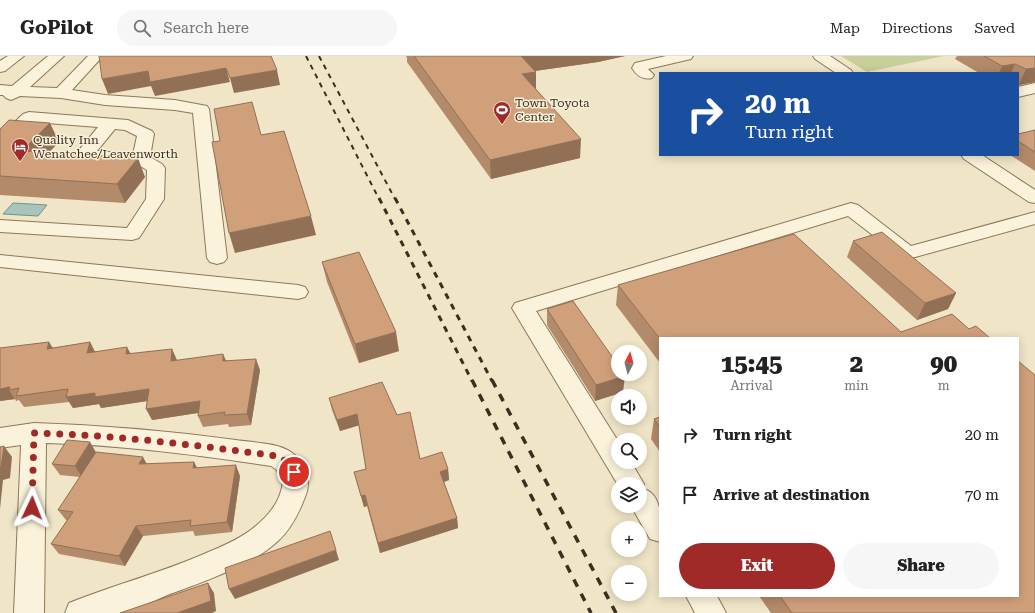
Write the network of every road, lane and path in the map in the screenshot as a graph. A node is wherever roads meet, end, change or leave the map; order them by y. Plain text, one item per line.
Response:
1 (17, 56) edge
2 (57, 56) edge
3 (96, 56) edge
4 (686, 56) edge
5 (820, 56) edge
6 (0, 68) edge
7 (844, 72) edge
8 (647, 75) dead end
9 (1035, 88) edge
10 (0, 90) edge
11 (16, 91) junction
12 (1019, 92) edge
13 (61, 93) junction
14 (0, 104) edge
15 (110, 124) junction
16 (7, 130) edge
17 (0, 145) edge
18 (972, 156) edge
19 (140, 159) junction
20 (1035, 198) edge
21 (1035, 218) edge
22 (0, 226) edge
23 (217, 258) dead end
24 (0, 261) edge
25 (298, 292) dead end
26 (34, 433) junction
27 (0, 438) edge
28 (627, 477) edge
29 (647, 509) edge
30 (659, 528) edge
31 (702, 597) edge
32 (29, 613) edge
33 (80, 613) edge
34 (711, 613) edge

1 - 6 street
2 - 11 street
3 - 13 street
4 - 8 street
5 - 7 street
9 - 12 street
10 - 11 street
11 - 13 street
11 - 14 street
13 - 23 street
15 - 16 street
15 - 19 street
15 - 19 street
16 - 17 street
18 - 20 street
19 - 22 street
21 - 28 street
24 - 25 street
26 - 27 street
26 - 32 street
26 - 33 street
29 - 30 street
31 - 34 street

